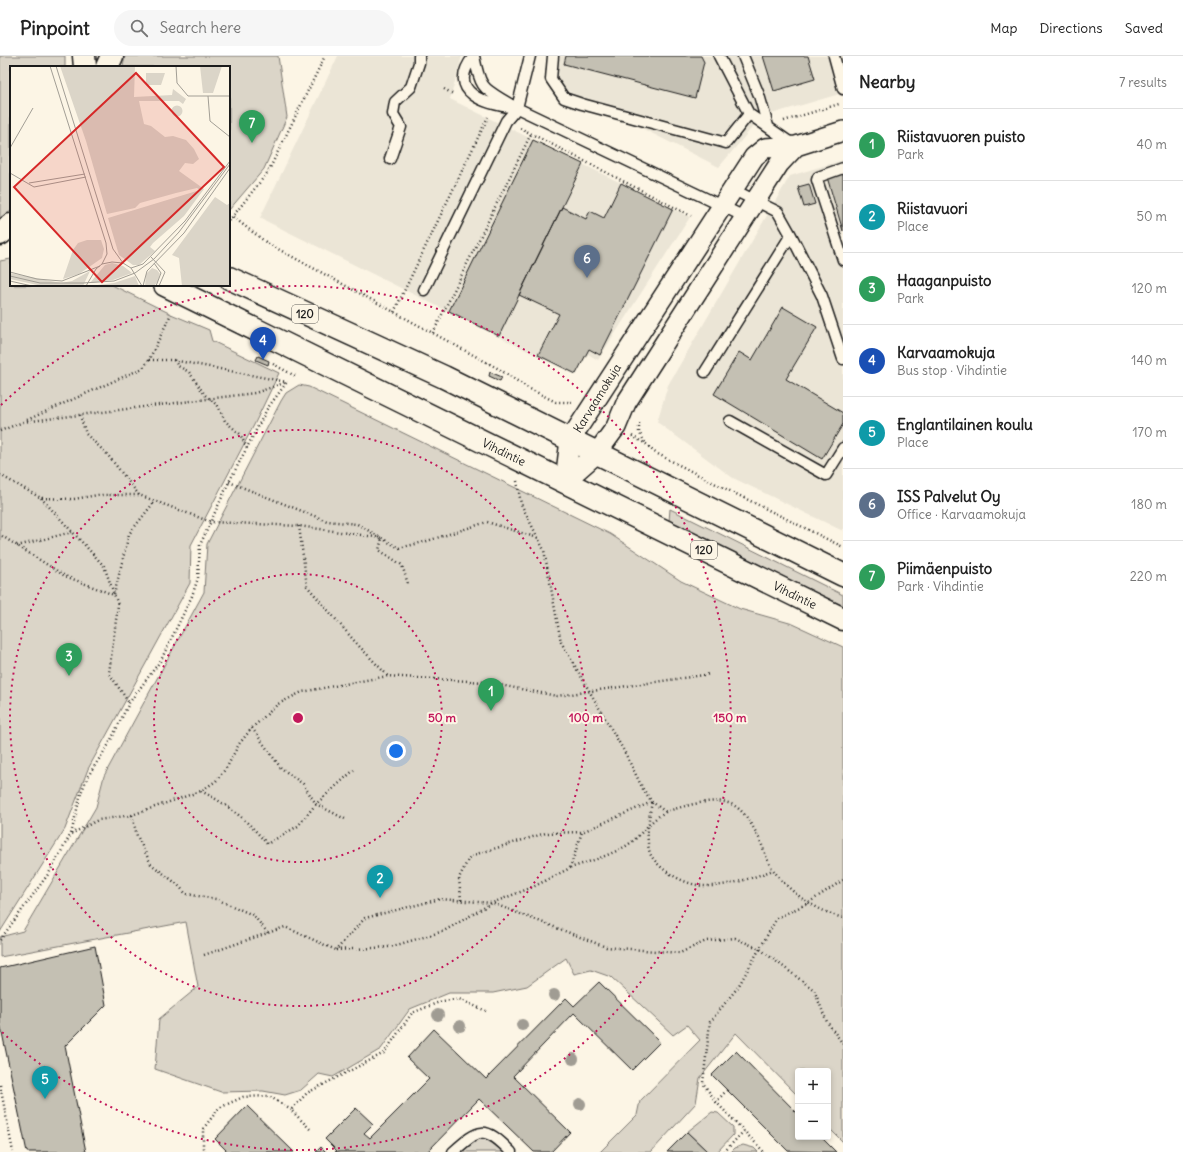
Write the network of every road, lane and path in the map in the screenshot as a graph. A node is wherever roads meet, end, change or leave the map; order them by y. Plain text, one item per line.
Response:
1 (84, 56) edge
2 (112, 56) edge
3 (325, 56) edge
4 (419, 56) edge
5 (530, 56) edge
6 (553, 56) edge
7 (719, 56) edge
8 (743, 56) edge
9 (834, 56) edge
10 (85, 66) edge
11 (107, 66) edge
12 (444, 89) dead end
13 (843, 89) edge
14 (457, 96) dead end
15 (517, 108) junction
16 (749, 114) junction
17 (506, 121) junction
18 (768, 126) junction
19 (843, 131) edge
20 (531, 134) junction
21 (796, 146) junction
22 (390, 159) dead end
23 (843, 168) edge
24 (732, 189) junction
25 (756, 201) junction
26 (720, 206) junction
27 (691, 216) dead end
28 (233, 217) junction
29 (745, 217) junction
30 (230, 220) edge
31 (10, 226) edge
32 (0, 234) edge
33 (791, 235) junction
34 (0, 240) edge
35 (10, 241) edge
36 (843, 260) edge
37 (230, 278) edge
38 (168, 286) edge
39 (424, 290) dead end
40 (394, 312) junction
41 (171, 314) dead end
42 (433, 333) junction
43 (843, 359) edge
44 (150, 360) junction
45 (173, 360) junction
46 (273, 364) dead end
47 (705, 372) dead end
48 (297, 377) dead end
49 (287, 382) junction
50 (212, 399) junction
51 (588, 411) junction
52 (80, 415) junction
53 (730, 421) dead end
54 (23, 422) junction
55 (616, 427) junction
56 (0, 431) edge
57 (570, 440) junction
58 (247, 448) junction
59 (843, 448) edge
60 (597, 454) junction
61 (0, 475) edge
62 (517, 481) dead end
63 (565, 481) junction
64 (229, 482) junction
65 (139, 495) junction
66 (41, 498) junction
67 (154, 501) junction
68 (211, 522) junction
69 (299, 526) junction
70 (73, 532) junction
71 (2, 536) dead end
72 (382, 538) junction
73 (539, 538) junction
74 (17, 546) junction
75 (843, 547) edge
76 (843, 575) edge
77 (408, 584) dead end
78 (114, 595) junction
79 (843, 619) edge
80 (710, 674) dead end
81 (388, 676) junction
82 (588, 690) junction
83 (129, 704) junction
84 (252, 728) junction
85 (354, 770) dead end
86 (201, 791) junction
87 (652, 802) junction
88 (316, 804) junction
89 (666, 812) junction
90 (132, 815) junction
91 (345, 819) dead end
92 (646, 826) junction
93 (582, 832) junction
94 (71, 834) junction
95 (570, 868) junction
96 (773, 870) junction
97 (843, 880) edge
98 (461, 900) junction
99 (492, 903) junction
100 (808, 903) junction
101 (843, 918) edge
102 (268, 933) junction
103 (0, 940) edge
104 (760, 948) junction
105 (336, 950) junction
106 (204, 955) dead end
107 (486, 1011) dead end
108 (843, 1044) edge
109 (0, 1085) edge
110 (727, 1090) dead end
111 (716, 1102) junction
112 (291, 1110) junction
113 (310, 1129) dead end
114 (744, 1131) junction
115 (13, 1152) edge
116 (205, 1152) edge
117 (453, 1152) edge
118 (511, 1152) edge
119 (724, 1152) edge
120 (764, 1152) edge

1 - 10 main road
2 - 11 main road
3 - 28 path
4 - 22 lane
5 - 15 lane
6 - 16 lane
7 - 16 lane
8 - 18 lane
9 - 13 lane
12 - 14 path
15 - 15 lane
15 - 17 lane
15 - 26 lane
16 - 18 lane
17 - 20 path
17 - 39 lane
17 - 40 path
18 - 21 lane
19 - 21 street, Karvaamokuja
20 - 27 path
20 - 42 path
21 - 24 street, Karvaamokuja
21 - 25 street, Karvaamokuja
23 - 36 lane
24 - 25 lane
24 - 26 street, Karvaamokuja
25 - 29 street, Karvaamokuja
25 - 33 lane
26 - 29 lane
26 - 51 street, Karvaamokuja
28 - 30 path
28 - 40 path
29 - 55 street, Karvaamokuja
31 - 32 main road
33 - 43 lane
33 - 47 lane
34 - 35 main road
37 - 57 main road, 120
38 - 63 main road, Vihdintie / 120
40 - 42 path
41 - 44 path
42 - 51 path
44 - 45 path
44 - 54 path
45 - 49 path
45 - 50 path
46 - 48 path
49 - 50 path
49 - 58 path
50 - 52 path
50 - 58 path
51 - 57 street, Karvaamokuja
52 - 54 path
52 - 65 path
53 - 59 lane
54 - 56 path
55 - 60 street, Karvaamokuja
55 - 75 path
57 - 60 main road, 120
57 - 63 street, Karvaamokuja
58 - 64 path
60 - 63 street, Karvaamokuja
60 - 76 main road, 120
61 - 66 path
62 - 73 path
63 - 79 main road, Vihdintie / 120
64 - 68 path
64 - 72 path
65 - 66 path
65 - 67 path
66 - 70 path
67 - 68 path
67 - 78 path
68 - 69 path
68 - 83 path
69 - 72 path
69 - 81 path
70 - 74 path
70 - 78 path
71 - 74 path
72 - 73 path
72 - 77 path
73 - 82 path
74 - 78 path
78 - 83 path
80 - 82 path
81 - 82 path
81 - 84 path
82 - 87 path
83 - 94 path
84 - 86 path
84 - 88 path
85 - 88 path
86 - 88 path
86 - 90 path
87 - 89 path
87 - 92 path
87 - 93 path
88 - 91 path
89 - 92 path
89 - 96 path
90 - 94 path
90 - 102 path
92 - 95 path
92 - 96 path
93 - 95 path
93 - 98 path
94 - 103 path
95 - 99 path
96 - 100 path
97 - 100 path
98 - 99 path
98 - 105 path
99 - 104 path
99 - 105 path
100 - 101 path
100 - 104 path
102 - 105 path
102 - 106 path
104 - 108 path
104 - 111 path
107 - 112 path
109 - 115 path
110 - 111 path
111 - 114 path
112 - 113 path
112 - 116 path
114 - 119 path
114 - 120 path
117 - 118 lane

